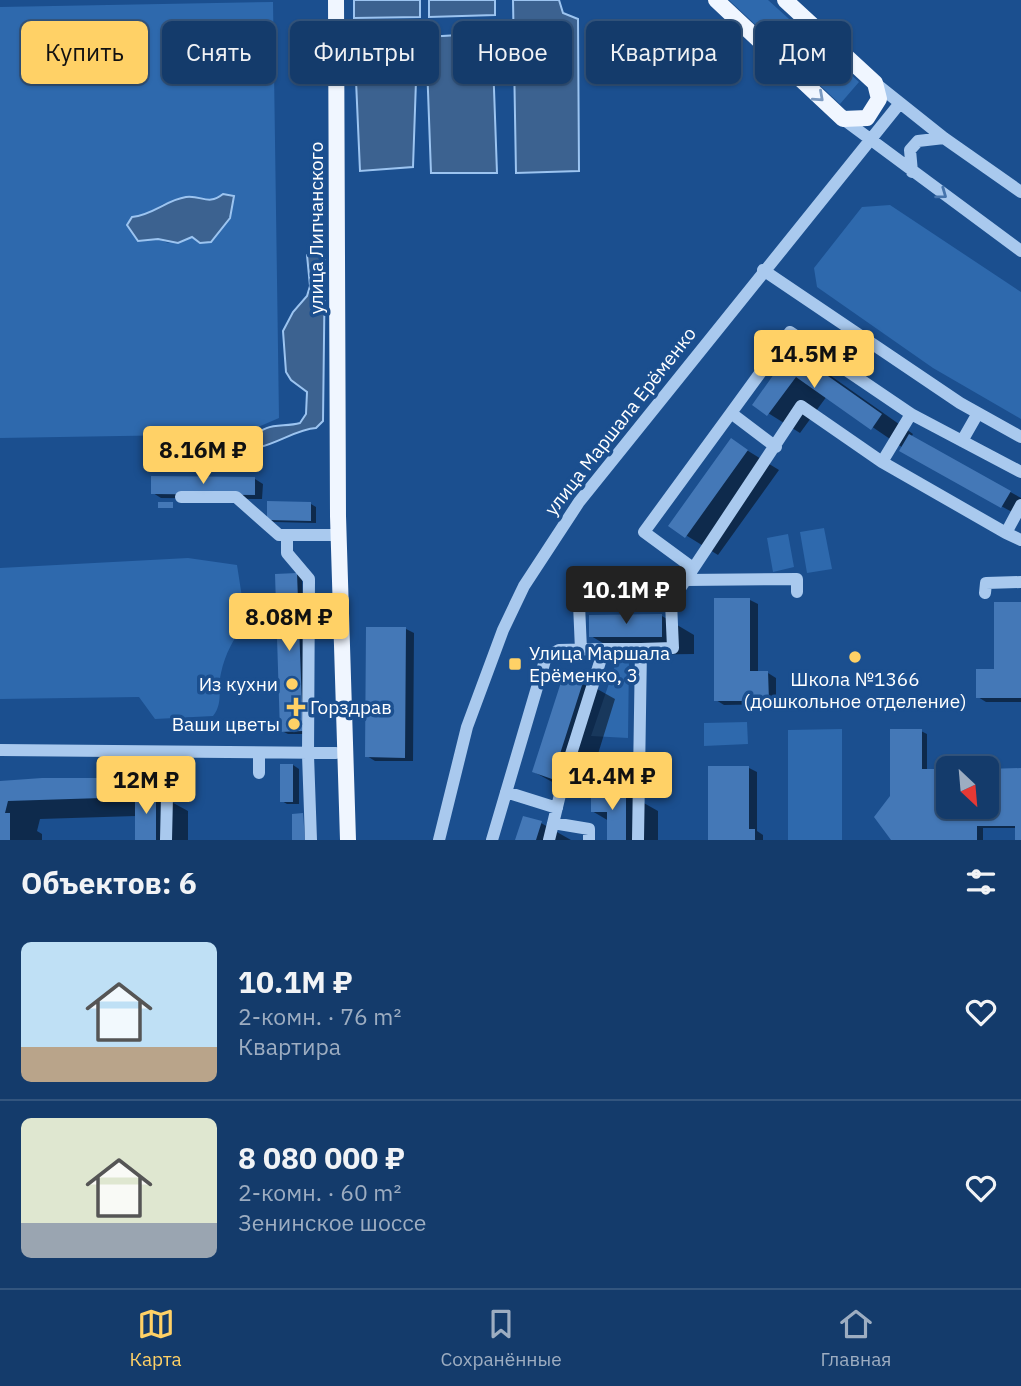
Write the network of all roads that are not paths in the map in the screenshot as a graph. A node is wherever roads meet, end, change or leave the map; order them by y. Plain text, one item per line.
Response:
1 (335, 0) edge
2 (716, 0) edge
3 (785, 0) edge
4 (875, 83) junction
5 (900, 103) junction
6 (843, 119) junction
7 (944, 138) junction
8 (868, 139) junction
9 (912, 173) junction
10 (1021, 192) edge
11 (1021, 251) edge
12 (763, 270) junction
13 (849, 330) junction
14 (829, 357) junction
15 (978, 413) junction
16 (731, 414) junction
17 (911, 414) junction
18 (1021, 437) edge
19 (962, 442) junction
20 (776, 447) junction
21 (882, 462) junction
22 (1021, 472) edge
23 (181, 497) dead end
24 (1021, 505) edge
25 (1006, 533) junction
26 (288, 535) junction
27 (339, 539) junction
28 (1021, 540) edge
29 (693, 568) junction
30 (685, 580) junction
31 (1021, 582) edge
32 (797, 592) dead end
33 (985, 593) dead end
34 (671, 602) junction
35 (604, 649) junction
36 (641, 649) junction
37 (581, 650) junction
38 (0, 751) edge
39 (168, 753) junction
40 (336, 753) junction
41 (259, 754) junction
42 (308, 755) junction
43 (566, 770) junction
44 (637, 770) junction
45 (258, 773) dead end
46 (506, 792) junction
47 (557, 808) junction
48 (553, 823) junction
49 (166, 840) edge
50 (311, 840) edge
51 (339, 840) edge
52 (348, 840) edge
53 (439, 840) edge
54 (492, 840) edge
55 (549, 840) edge
56 (589, 840) edge
57 (638, 840) edge

1 - 27 main road, улица Липчанского
2 -> 6 main road
3 - 4 main road
4 - 5 street
4 - 6 main road
5 - 7 street
5 - 8 street, улица Маршала Ерёменко
6 - 8 street
7 - 9 street
7 - 10 street
8 - 9 street
8 - 12 street, улица Маршала Ерёменко
9 -> 11 street
12 - 13 street
12 - 53 street, улица Маршала Ерёменко
13 - 14 street
13 - 15 street
14 - 16 street
14 - 17 street
15 - 18 street
15 - 19 street
16 - 20 street
16 - 29 street
17 - 19 street
17 - 21 street
19 - 22 street
20 - 21 street
20 - 29 street
21 - 25 street
23 - 26 street
24 - 25 street
25 - 28 street
26 - 27 street
26 - 42 street
27 - 40 main road
27 - 52 main road
29 - 30 street
30 - 32 street
30 - 34 street
31 - 33 street
34 - 36 street
34 - 37 street
35 - 36 street
35 - 37 street
35 - 43 street
36 - 44 street
37 - 46 street
38 - 39 street
39 - 41 street
39 - 49 street
40 - 42 street
40 - 51 main road
41 - 42 street
41 - 45 street
42 - 50 street
43 - 44 street
43 - 47 street
44 - 57 street
46 - 47 street
46 - 54 street
47 - 48 street
48 - 55 street
48 - 56 street

